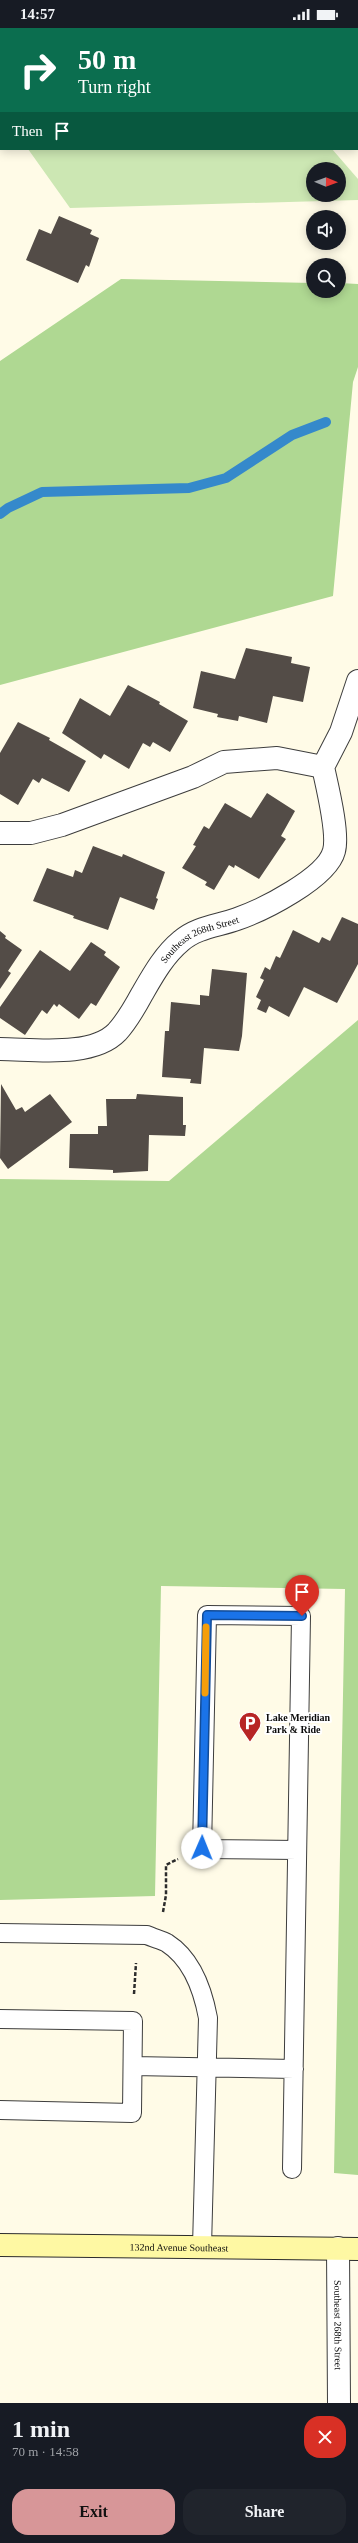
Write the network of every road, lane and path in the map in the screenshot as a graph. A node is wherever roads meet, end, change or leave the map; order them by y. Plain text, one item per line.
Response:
1 (358, 681) edge
2 (323, 767) junction
3 (0, 833) edge
4 (0, 1049) edge
5 (297, 1850) junction
6 (0, 1933) edge
7 (0, 2019) edge
8 (133, 2066) junction
9 (206, 2068) junction
10 (294, 2069) junction
11 (0, 2110) edge
12 (292, 2168) dead end
13 (0, 2245) edge
14 (202, 2247) junction
15 (348, 2248) edge
16 (338, 2403) edge

1 - 2 street
2 - 3 street
2 - 4 street, Southeast 268th Street
5 - 5 lane
5 - 10 lane
6 - 9 lane
7 - 8 lane
8 - 9 lane
8 - 11 lane
9 - 10 lane
9 - 14 lane
10 - 12 lane
13 - 14 main road, 132nd Avenue Southeast
14 - 15 main road, 132nd Avenue Southeast
15 - 16 street, Southeast 268th Street

